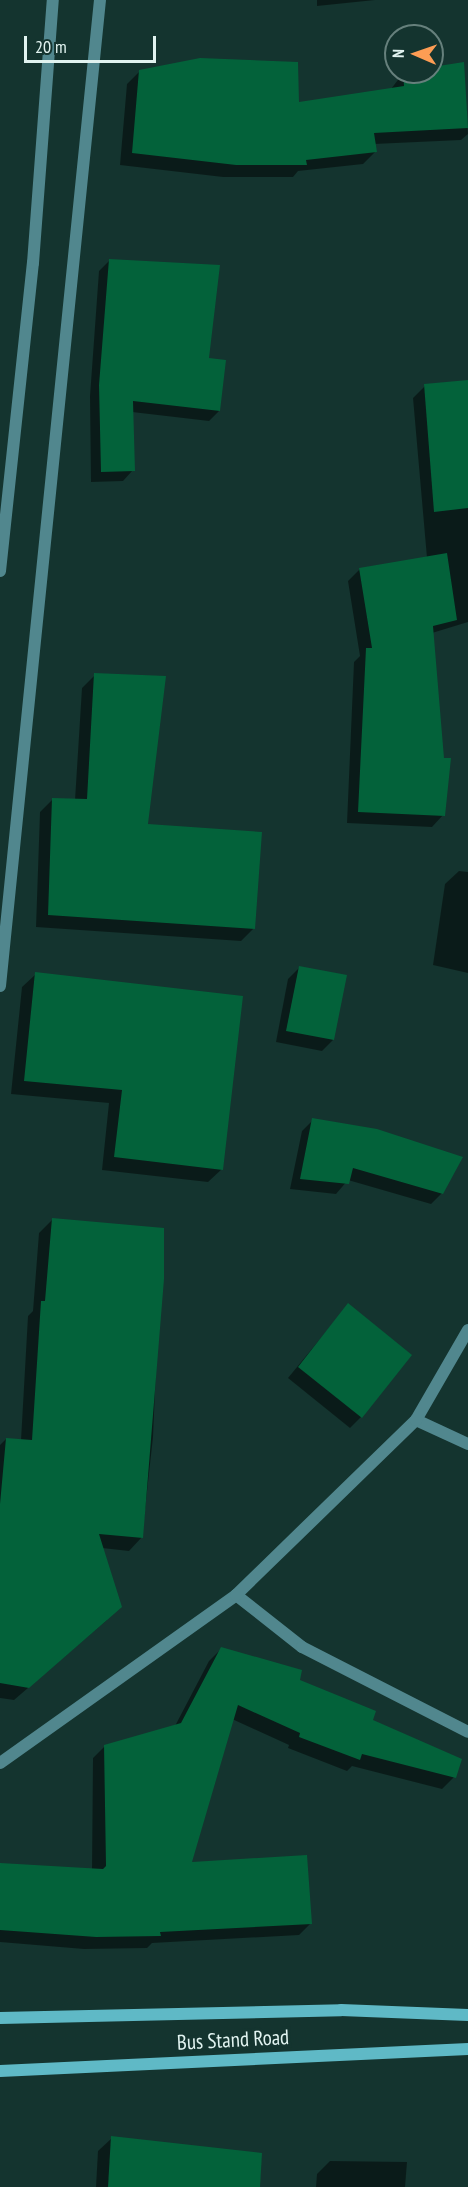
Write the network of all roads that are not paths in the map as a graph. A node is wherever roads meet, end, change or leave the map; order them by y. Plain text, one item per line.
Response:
1 (53, 0) edge
2 (100, 0) edge
3 (0, 571) edge
4 (0, 986) edge
5 (468, 1330) edge
6 (416, 1420) junction
7 (468, 1444) edge
8 (236, 1595) junction
9 (468, 1732) edge
10 (0, 1763) edge
11 (468, 2015) edge
12 (0, 2018) edge
13 (468, 2049) edge
14 (0, 2071) edge

1 - 3 street
2 - 4 street
5 - 6 street
6 - 7 street
6 - 8 street
8 - 9 street
8 - 10 street
11 - 12 main road
13 - 14 main road, Bus Stand Road

